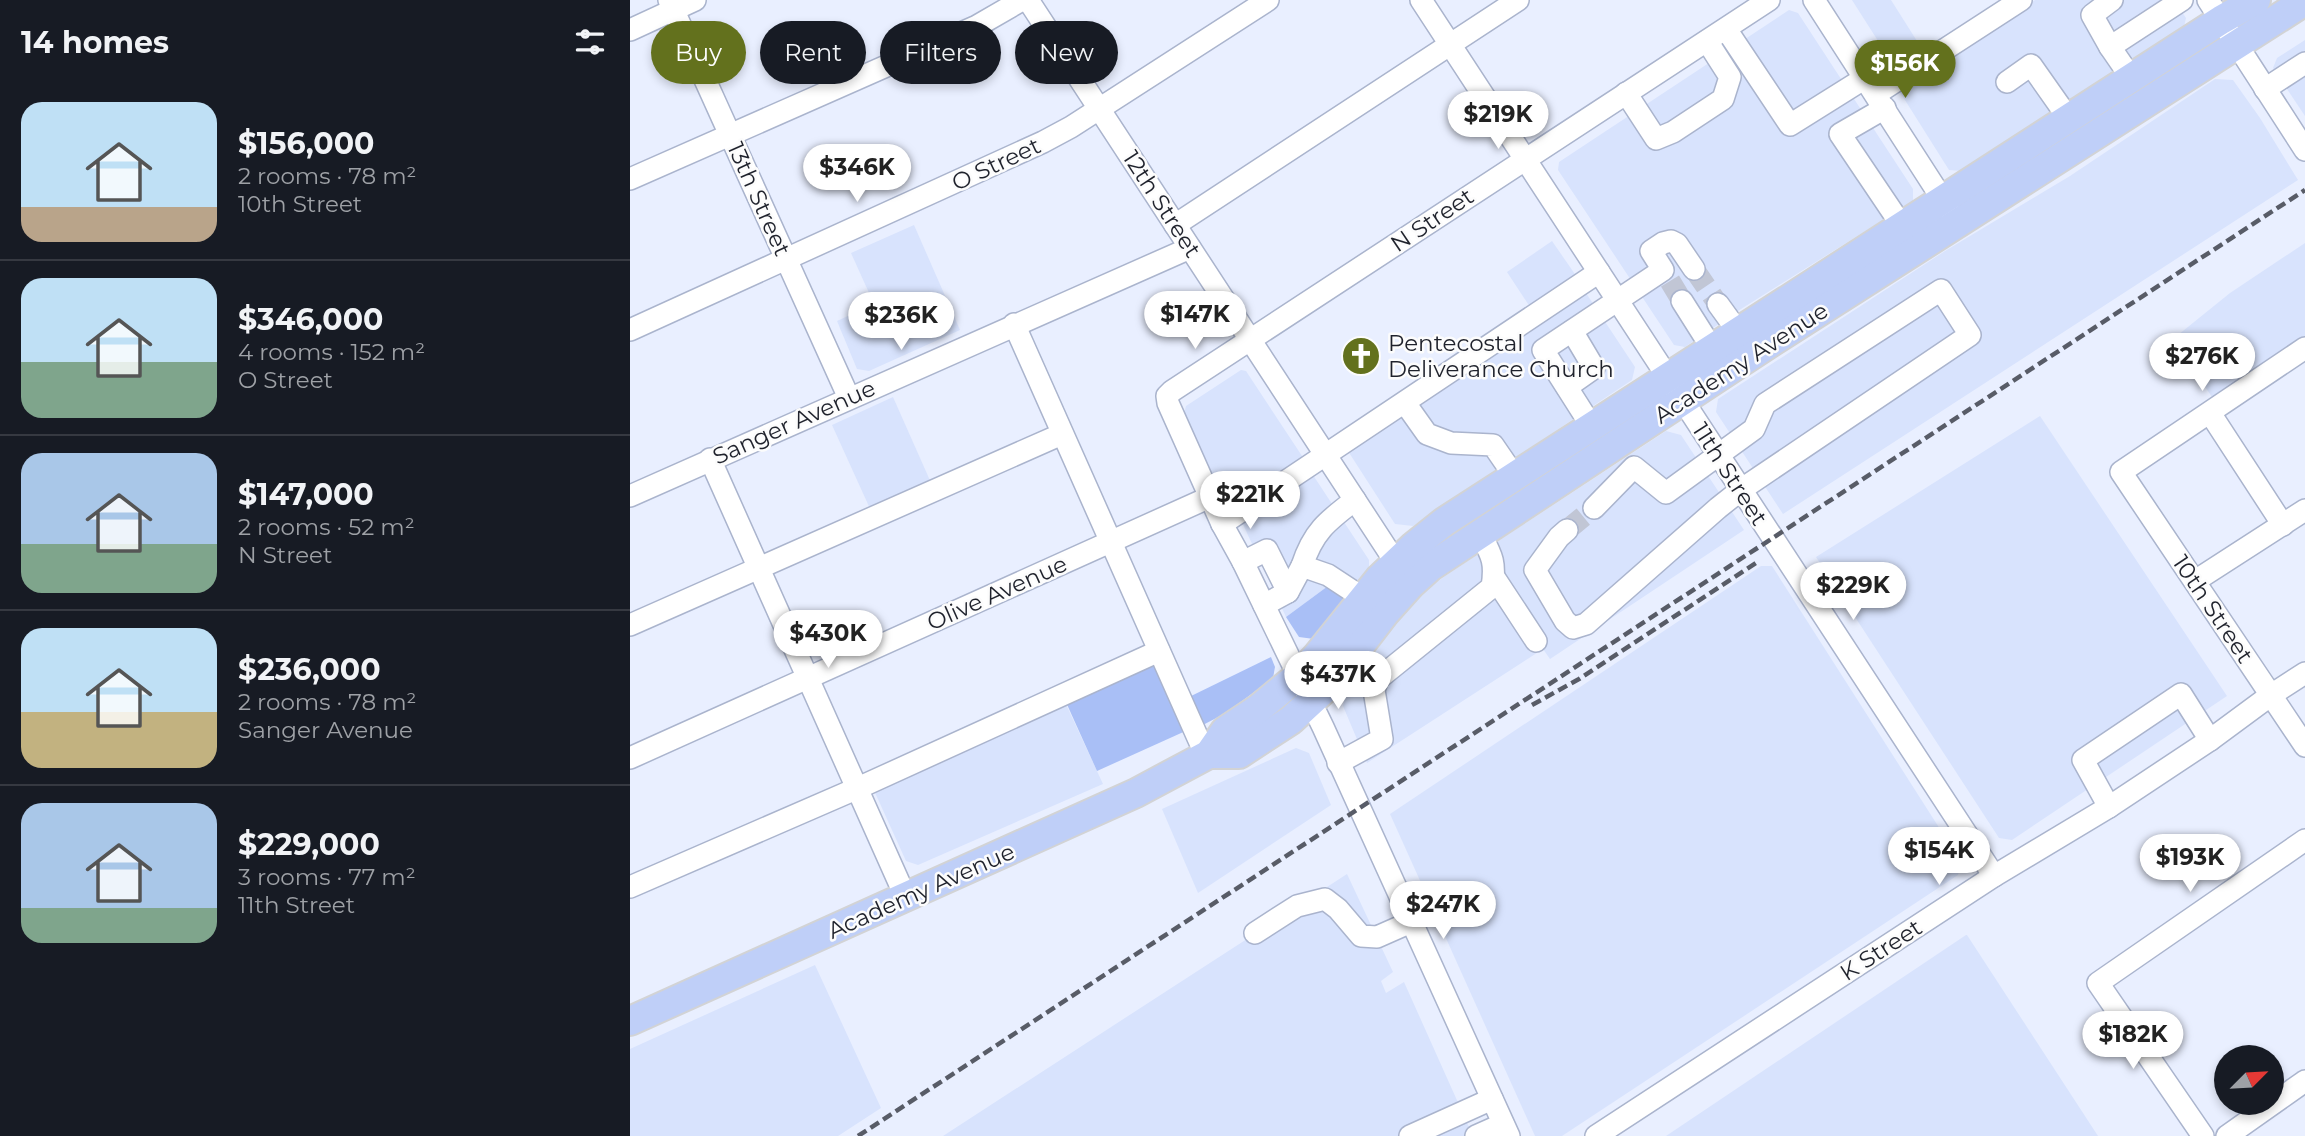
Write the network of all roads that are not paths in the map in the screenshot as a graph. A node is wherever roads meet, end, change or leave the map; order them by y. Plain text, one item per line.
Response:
1 (695, 0) edge
2 (1022, 0) edge
3 (1028, 0) edge
4 (1268, 0) edge
5 (1421, 0) edge
6 (1518, 0) edge
7 (1769, 0) edge
8 (1814, 0) edge
9 (2021, 0) edge
10 (2112, 0) edge
11 (2182, 0) edge
12 (2256, 0) edge
13 (2305, 1) edge
14 (672, 5) edge
15 (2222, 21) edge
16 (1726, 29) junction
17 (630, 30) edge
18 (1707, 41) junction
19 (1450, 44) junction
20 (2110, 47) junction
21 (2303, 69) edge
22 (2132, 79) junction
23 (2007, 82) dead end
24 (2265, 89) junction
25 (1626, 93) junction
26 (1875, 93) junction
27 (1100, 109) junction
28 (2070, 119) junction
29 (730, 134) junction
30 (2304, 145) edge
31 (1525, 158) junction
32 (630, 179) edge
33 (1943, 200) junction
34 (1958, 224) junction
35 (1175, 225) junction
36 (1902, 226) junction
37 (1190, 248) junction
38 (786, 260) junction
39 (1694, 269) tunnel mouth
40 (1599, 272) junction
41 (1618, 301) junction
42 (1682, 301) tunnel mouth
43 (1718, 304) tunnel mouth
44 (1014, 324) junction
45 (630, 330) edge
46 (1572, 331) junction
47 (1739, 333) junction
48 (1251, 340) junction
49 (2305, 348) edge
50 (1713, 350) junction
51 (1567, 387) junction
52 (1676, 389) junction
53 (849, 398) junction
54 (1405, 403) junction
55 (2210, 413) junction
56 (1592, 427) junction
57 (1062, 434) junction
58 (1325, 454) junction
59 (1719, 454) junction
60 (1545, 457) junction
61 (710, 459) junction
62 (1516, 477) junction
63 (1742, 489) junction
64 (630, 496) edge
65 (1210, 497) junction
66 (1355, 500) junction
67 (1594, 508) tunnel mouth
68 (2305, 510) edge
69 (1222, 524) junction
70 (2283, 525) junction
71 (1567, 530) tunnel mouth
72 (1480, 533) junction
73 (1111, 542) junction
74 (1243, 562) junction
75 (1302, 566) junction
76 (759, 568) junction
77 (1403, 573) junction
78 (1494, 577) junction
79 (2195, 581) junction
80 (1288, 592) junction
81 (1363, 598) junction
82 (1264, 605) junction
83 (630, 625) edge
84 (1536, 641) dead end
85 (1159, 651) junction
86 (2305, 673) edge
87 (1298, 676) junction
88 (809, 678) junction
89 (2271, 695) junction
90 (1311, 702) junction
91 (2210, 740) junction
92 (2305, 746) edge
93 (1207, 755) junction
94 (630, 758) edge
95 (1338, 763) junction
96 (858, 788) junction
97 (2109, 807) junction
98 (2305, 840) edge
99 (1994, 876) junction
100 (630, 887) edge
101 (906, 898) junction
102 (1411, 922) junction
103 (1255, 933) dead end
104 (630, 1021) edge
105 (2305, 1081) edge
106 (1492, 1100) junction
107 (1506, 1130) edge
108 (1410, 1136) edge
109 (1476, 1136) edge
110 (1597, 1136) edge
111 (2203, 1136) edge
112 (2227, 1136) edge

1 - 14 street
2 - 29 street
3 - 27 street, 12th Street
4 - 27 street, O Street
5 - 19 street, 11th Street
6 - 19 street
7 - 16 street, N Street
8 - 26 street
9 - 26 street
10 - 20 street
11 - 20 street
12 - 15 main road, Academy Avenue
13 - 15 main road, Academy Avenue
14 - 17 street
14 - 29 street, 13th Street
15 - 22 main road, Academy Avenue
15 - 24 street
15 - 34 main road, Academy Avenue
16 - 18 street, N Street
16 - 26 street
18 - 25 street, N Street
18 - 25 street
19 - 31 street, 11th Street
19 - 35 street
20 - 22 street
21 - 24 street
22 - 28 main road, Academy Avenue
23 - 28 street
24 - 30 street
25 - 31 street, N Street
26 - 33 street
26 - 36 street
27 - 35 street, 12th Street
27 - 38 street, O Street
28 - 33 main road, Academy Avenue
29 - 32 street
29 - 38 street, 13th Street
31 - 40 street, 11th Street
31 - 48 street, N Street
33 - 34 street
33 - 36 main road, Academy Avenue
34 - 52 main road, Academy Avenue
35 - 37 street, 12th Street
36 - 47 main road, Academy Avenue
37 - 44 street, Sanger Avenue
37 - 48 street, 12th Street
38 - 45 street, O Street
38 - 53 street, 13th Street
39 - 41 street
40 - 41 street, 11th Street
40 - 54 street
41 - 46 street
41 - 52 street, 11th Street
42 - 50 street
43 - 47 street
44 - 53 street, Sanger Avenue
44 - 57 street
46 - 51 street
46 - 51 street
47 - 50 main road, Academy Avenue
48 - 58 street, 12th Street
48 - 65 street, N Street
49 - 55 street
50 - 52 main road, Academy Avenue
51 - 56 street
52 - 56 main road, Academy Avenue
52 - 59 street, 11th Street
52 - 72 main road, Academy Avenue
53 - 61 street, Sanger Avenue
54 - 58 street
54 - 62 street
55 - 70 street
55 - 79 street, 10th Street
56 - 60 main road, Academy Avenue
57 - 73 street
57 - 76 street
58 - 66 street, 12th Street
58 - 69 street
59 - 63 street, 11th Street
59 - 63 street
59 - 67 street
60 - 62 main road, Academy Avenue
60 - 72 main road
61 - 64 street, Sanger Avenue
61 - 76 street
62 - 77 main road, Academy Avenue
63 - 71 street
63 - 99 street, 11th Street
65 - 69 street
65 - 73 street, Olive Avenue
66 - 75 street
66 - 77 street, 12th Street
68 - 70 street
69 - 74 street
70 - 79 street
72 - 77 main road, Academy Avenue
72 - 78 street
73 - 85 street
73 - 88 street, Olive Avenue
74 - 80 street
74 - 82 street
75 - 80 street
75 - 81 street
76 - 83 street
76 - 88 street
77 - 81 main road, Academy Avenue
77 - 90 main road, Academy Avenue
78 - 84 street
78 - 95 street
79 - 89 street, 10th Street
80 - 82 street
81 - 87 main road, Academy Avenue
82 - 87 street
85 - 93 street
85 - 96 street
86 - 89 street, K Street
87 - 90 street
87 - 93 main road, Academy Avenue
88 - 94 street, Olive Avenue
88 - 96 street
89 - 91 street, K Street
89 - 92 street, 10th Street
90 - 93 main road, Academy Avenue
90 - 95 street
91 - 97 street, K Street
91 - 97 street
93 - 101 main road, Academy Avenue
95 - 102 street
96 - 100 street
96 - 101 street
97 - 99 street, K Street
98 - 111 street
99 - 110 street, K Street
101 - 104 main road, Academy Avenue
102 - 103 street
102 - 106 street
105 - 112 street
106 - 107 street
106 - 108 street
107 - 109 street

